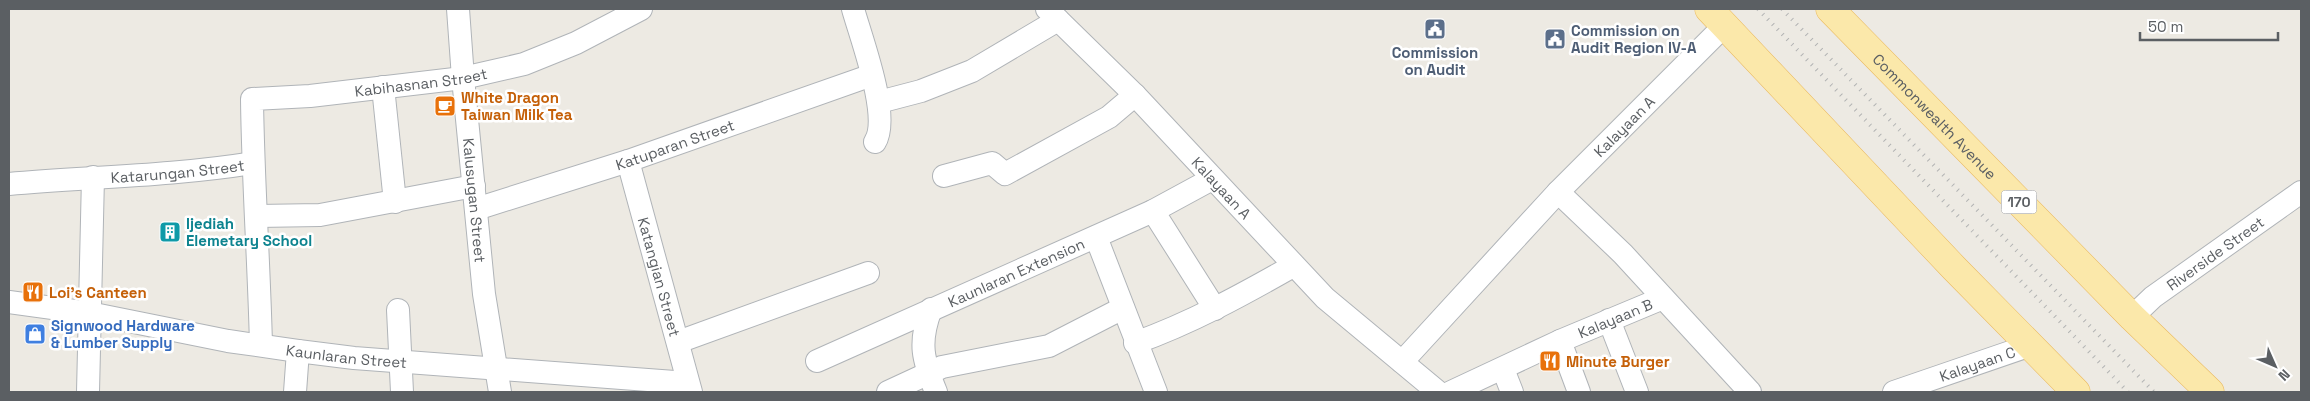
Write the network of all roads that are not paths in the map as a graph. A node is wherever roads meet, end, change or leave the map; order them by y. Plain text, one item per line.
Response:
1 (458, 9) edge
2 (641, 9) edge
3 (853, 9) edge
4 (1830, 9) edge
5 (1053, 14) edge
6 (1717, 17) edge
7 (872, 75) junction
8 (463, 78) junction
9 (383, 87) junction
10 (1135, 95) junction
11 (879, 102) junction
12 (875, 142) dead end
13 (628, 161) junction
14 (253, 163) junction
15 (944, 176) dead end
16 (93, 177) junction
17 (1212, 179) junction
18 (9, 184) edge
19 (474, 186) junction
20 (1558, 192) junction
21 (2301, 192) edge
22 (395, 202) junction
23 (476, 209) junction
24 (1153, 211) junction
25 (258, 216) junction
26 (1096, 237) junction
27 (1293, 266) junction
28 (868, 273) dead end
29 (1663, 298) junction
30 (9, 302) edge
31 (1123, 308) junction
32 (931, 309) junction
33 (1214, 309) junction
34 (398, 310) dead end
35 (89, 313) junction
36 (2132, 317) junction
37 (1609, 320) junction
38 (1560, 341) junction
39 (678, 342) junction
40 (1135, 343) junction
41 (261, 345) junction
42 (2031, 345) junction
43 (298, 351) junction
44 (400, 361) junction
45 (817, 361) dead end
46 (1402, 362) junction
47 (498, 369) junction
48 (1503, 369) junction
49 (932, 382) edge
50 (690, 388) edge
51 (88, 392) edge
52 (294, 392) edge
53 (402, 392) edge
54 (500, 392) edge
55 (888, 392) edge
56 (1156, 392) edge
57 (1438, 392) edge
58 (1451, 392) edge
59 (1512, 392) edge
60 (1579, 392) edge
61 (1637, 392) edge
62 (1750, 392) edge
63 (1894, 392) edge
64 (2076, 392) edge
65 (2210, 392) edge

1 - 8 street, Kalusugan Street
2 - 8 street, Kabihasnan Street
3 - 7 street
4 - 36 main road, Commonwealth Avenue / 170
5 - 10 street, Kalayaan A
5 - 11 street
6 - 20 street, Kalayaan A
6 - 42 main road
7 - 11 street
7 - 13 street, Katuparan Street
8 - 9 street, Kabihasnan Street
8 - 19 street, Kalusugan Street
9 - 14 street, Kabihasnan Street
9 - 22 street
10 - 15 street
10 - 17 street, Kalayaan A
11 - 12 street
13 - 23 street, Katuparan Street
13 - 39 street, Katangian Street
14 - 16 street, Katarungan Street
14 - 25 street, Katarungan Street
16 - 18 street, Katarungan Street
16 - 35 street
17 - 24 street, Kaunlaran Extension
17 - 27 street, Kalayaan A
19 - 22 street
19 - 23 street, Kalusugan Street
20 - 29 street
20 - 46 street, Kalayaan A
21 - 36 street, Riverside Street
22 - 25 street
23 - 47 street, Kalusugan Street
24 - 26 street, Kaunlaran Extension
24 - 33 street
25 - 41 street, Katarungan Street
26 - 31 street
26 - 32 street, Kaunlaran Extension
27 - 33 street
27 - 46 street, Kalayaan A
28 - 39 street
29 - 37 street, Kalayaan B
29 - 62 street, Kalayaan B
30 - 35 street, Kaunlaran Street
31 - 40 street
31 - 49 street
32 - 45 street, Kaunlaran Extension
32 - 49 street
33 - 40 street
34 - 44 street
35 - 41 street, Kaunlaran Street
35 - 51 street
36 - 65 main road, Commonwealth Avenue / 170
37 - 38 street, Kalayaan B
37 - 61 street
38 - 48 street, Kalayaan B
38 - 60 street
39 - 50 street, Katangian Street
40 - 56 street
41 - 43 street, Kaunlaran Street
42 - 63 street, Kalayaan C
42 - 64 main road
43 - 44 street, Kaunlaran Street
43 - 52 street
44 - 47 street, Kaunlaran Street
44 - 53 street
46 - 57 street, Kalayaan A
47 - 50 street, Kaunlaran Street
47 - 54 street, Kalusugan Street
48 - 58 street, Kalayaan B
48 - 59 street
49 - 55 street

